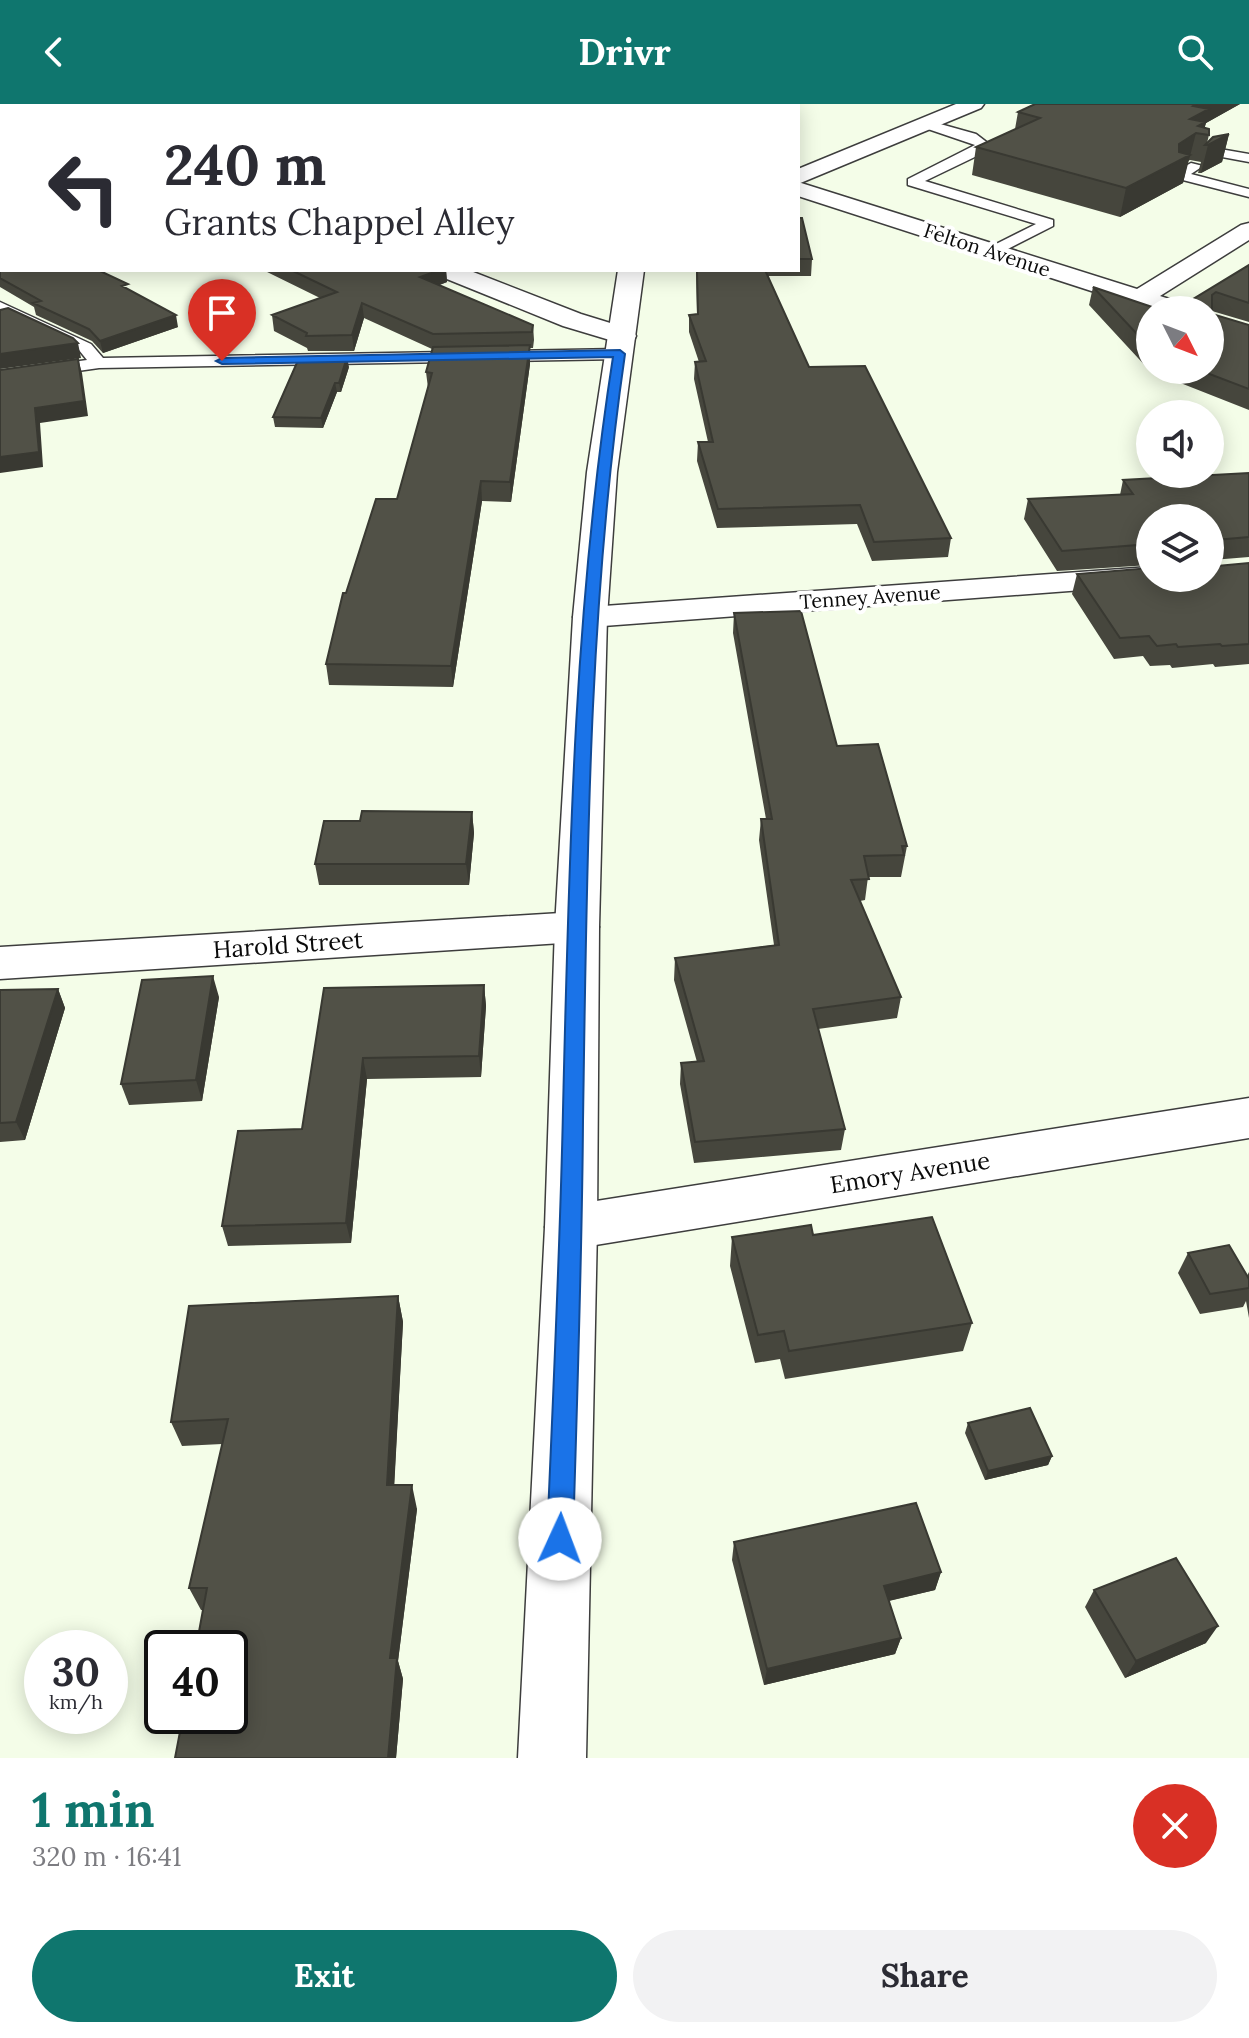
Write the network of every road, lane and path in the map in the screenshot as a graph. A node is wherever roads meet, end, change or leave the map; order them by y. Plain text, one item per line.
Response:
1 (974, 104) edge
2 (926, 124) junction
3 (1249, 146) edge
4 (1234, 154) junction
5 (1249, 158) edge
6 (1210, 159) edge
7 (1196, 166) edge
8 (800, 176) edge
9 (800, 190) edge
10 (1249, 193) edge
11 (1249, 230) edge
12 (993, 251) junction
13 (451, 272) edge
14 (631, 272) edge
15 (1143, 296) edge
16 (1136, 297) edge
17 (0, 307) edge
18 (622, 345) junction
19 (99, 363) junction
20 (0, 377) edge
21 (1136, 578) edge
22 (590, 617) junction
23 (577, 927) junction
24 (0, 963) edge
25 (1249, 1118) edge
26 (571, 1227) junction
27 (552, 1758) edge

1 - 2 street
2 - 8 street
2 - 12 lane
3 - 4 lane
4 - 5 lane
4 - 6 lane
7 - 10 lane
9 - 12 street, Felton Avenue
11 - 15 street
12 - 16 street, Felton Avenue
13 - 18 street
14 - 18 street
17 - 19 lane
18 - 19 lane
18 - 22 street
19 - 20 lane
21 - 22 street, Tenney Avenue
22 - 23 street
23 - 24 street, Harold Street
23 - 26 street
25 - 26 street, Emory Avenue
26 - 27 street

